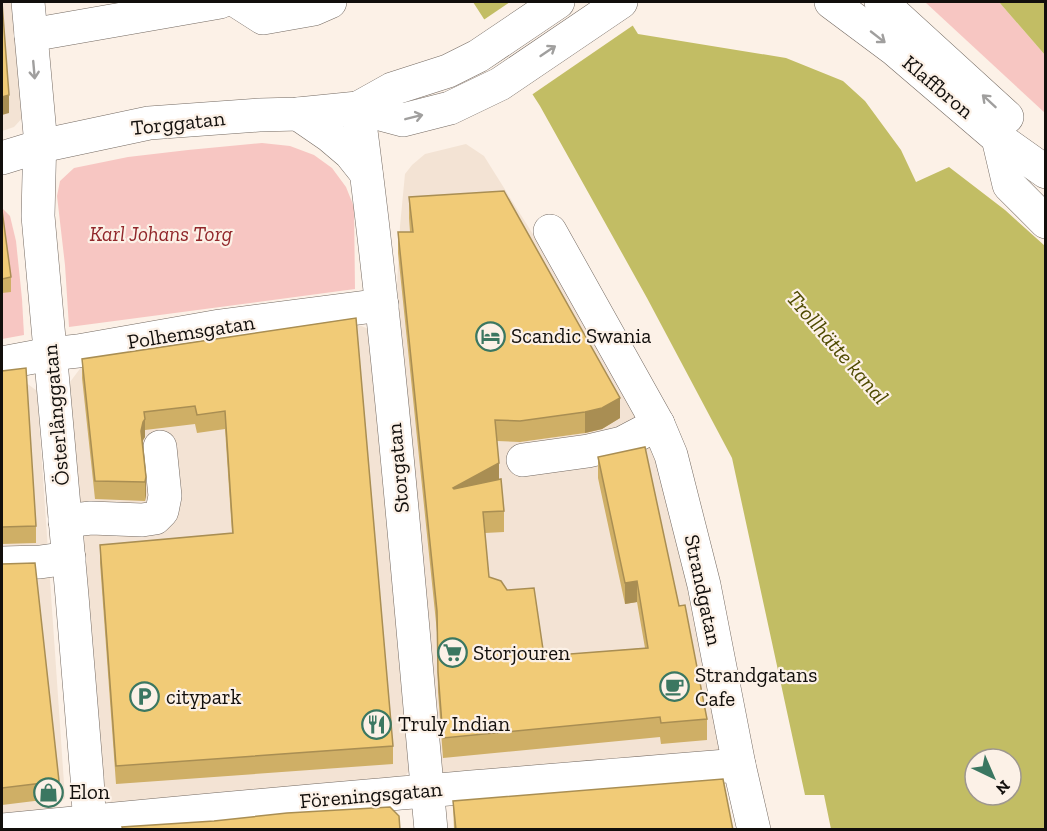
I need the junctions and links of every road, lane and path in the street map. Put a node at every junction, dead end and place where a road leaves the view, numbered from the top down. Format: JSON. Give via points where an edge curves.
{"nodes":[{"id":1,"x":28,"y":2,"type":"edge"},
{"id":2,"x":220,"y":2,"type":"edge"},
{"id":3,"x":238,"y":2,"type":"edge"},
{"id":4,"x":330,"y":2,"type":"edge"},
{"id":5,"x":558,"y":2,"type":"edge"},
{"id":6,"x":621,"y":2,"type":"edge"},
{"id":7,"x":831,"y":2,"type":"edge"},
{"id":8,"x":881,"y":2,"type":"edge"},
{"id":9,"x":31,"y":35,"type":"junction"},
{"id":10,"x":358,"y":108,"type":"junction"},
{"id":11,"x":298,"y":114,"type":"junction"},
{"id":12,"x":998,"y":138,"type":"junction"},
{"id":13,"x":41,"y":146,"type":"junction"},
{"id":14,"x":1046,"y":157,"type":"edge"},
{"id":15,"x":2,"y":158,"type":"edge"},
{"id":16,"x":1046,"y":172,"type":"edge"},
{"id":17,"x":368,"y":181,"type":"junction"},
{"id":18,"x":1046,"y":222,"type":"edge"},
{"id":19,"x":550,"y":231,"type":"dead end"},
{"id":20,"x":382,"y":305,"type":"junction"},
{"id":21,"x":50,"y":354,"type":"junction"},
{"id":22,"x":2,"y":363,"type":"edge"},
{"id":23,"x":658,"y":424,"type":"junction"},
{"id":24,"x":160,"y":447,"type":"dead end"},
{"id":25,"x":523,"y":460,"type":"dead end"},
{"id":26,"x":65,"y":521,"type":"junction"},
{"id":27,"x":69,"y":558,"type":"junction"},
{"id":28,"x":2,"y":563,"type":"edge"},
{"id":29,"x":739,"y":765,"type":"junction"},
{"id":30,"x":428,"y":790,"type":"junction"},
{"id":31,"x":90,"y":825,"type":"edge"},
{"id":32,"x":3,"y":830,"type":"edge"},
{"id":33,"x":431,"y":830,"type":"edge"},
{"id":34,"x":754,"y":830,"type":"edge"}],
"edges":[{"from":1,"to":9,"type":"street","name":"Österlånggatan"},
{"from":2,"to":9,"type":"street"},
{"from":3,"to":4,"type":"street","via":[[263,18],[314,9]]},
{"from":5,"to":10,"type":"street","name":"Torggatan","via":[[478,56],[448,71],[393,89]]},
{"from":10,"to":6,"type":"street","name":"Torggatan","one_way":true,"via":[[403,120],[450,108],[500,84]]},
{"from":7,"to":12,"type":"street","name":"Klaffbron","one_way":true,"via":[[894,49]]},
{"from":14,"to":8,"type":"street","name":"Klaffbron","one_way":true},
{"from":9,"to":13,"type":"street","name":"Österlånggatan","one_way":true},
{"from":10,"to":11,"type":"street","name":"Torggatan"},
{"from":10,"to":17,"type":"street","name":"Storgatan"},
{"from":11,"to":13,"type":"street","name":"Torggatan","via":[[149,123]]},
{"from":11,"to":17,"type":"street","via":[[350,153]]},
{"from":12,"to":16,"type":"street","name":"Klaffbron"},
{"from":12,"to":18,"type":"street","via":[[1009,185]]},
{"from":13,"to":15,"type":"street","name":"Torggatan"},
{"from":13,"to":21,"type":"street","name":"Österlånggatan","via":[[38,216]]},
{"from":17,"to":20,"type":"street","name":"Storgatan"},
{"from":19,"to":23,"type":"street","name":"Strandgatan"},
{"from":20,"to":21,"type":"street","name":"Polhemsgatan"},
{"from":20,"to":30,"type":"street","name":"Storgatan"},
{"from":21,"to":22,"type":"street","name":"Polhemsgatan"},
{"from":21,"to":26,"type":"street","name":"Österlånggatan"},
{"from":23,"to":25,"type":"street","via":[[622,443]]},
{"from":23,"to":29,"type":"street","name":"Strandgatan","via":[[671,455],[704,585]]},
{"from":24,"to":26,"type":"street","via":[[165,496],[162,511],[155,518]]},
{"from":26,"to":27,"type":"street","name":"Österlånggatan"},
{"from":27,"to":28,"type":"street"},
{"from":27,"to":31,"type":"street","name":"Österlånggatan"},
{"from":29,"to":30,"type":"street","name":"Föreningsgatan"},
{"from":29,"to":34,"type":"street","name":"Strandgatan"},
{"from":30,"to":31,"type":"street","name":"Föreningsgatan"},
{"from":30,"to":33,"type":"street","name":"Storgatan"},
{"from":31,"to":32,"type":"street","name":"Föreningsgatan"}]}
